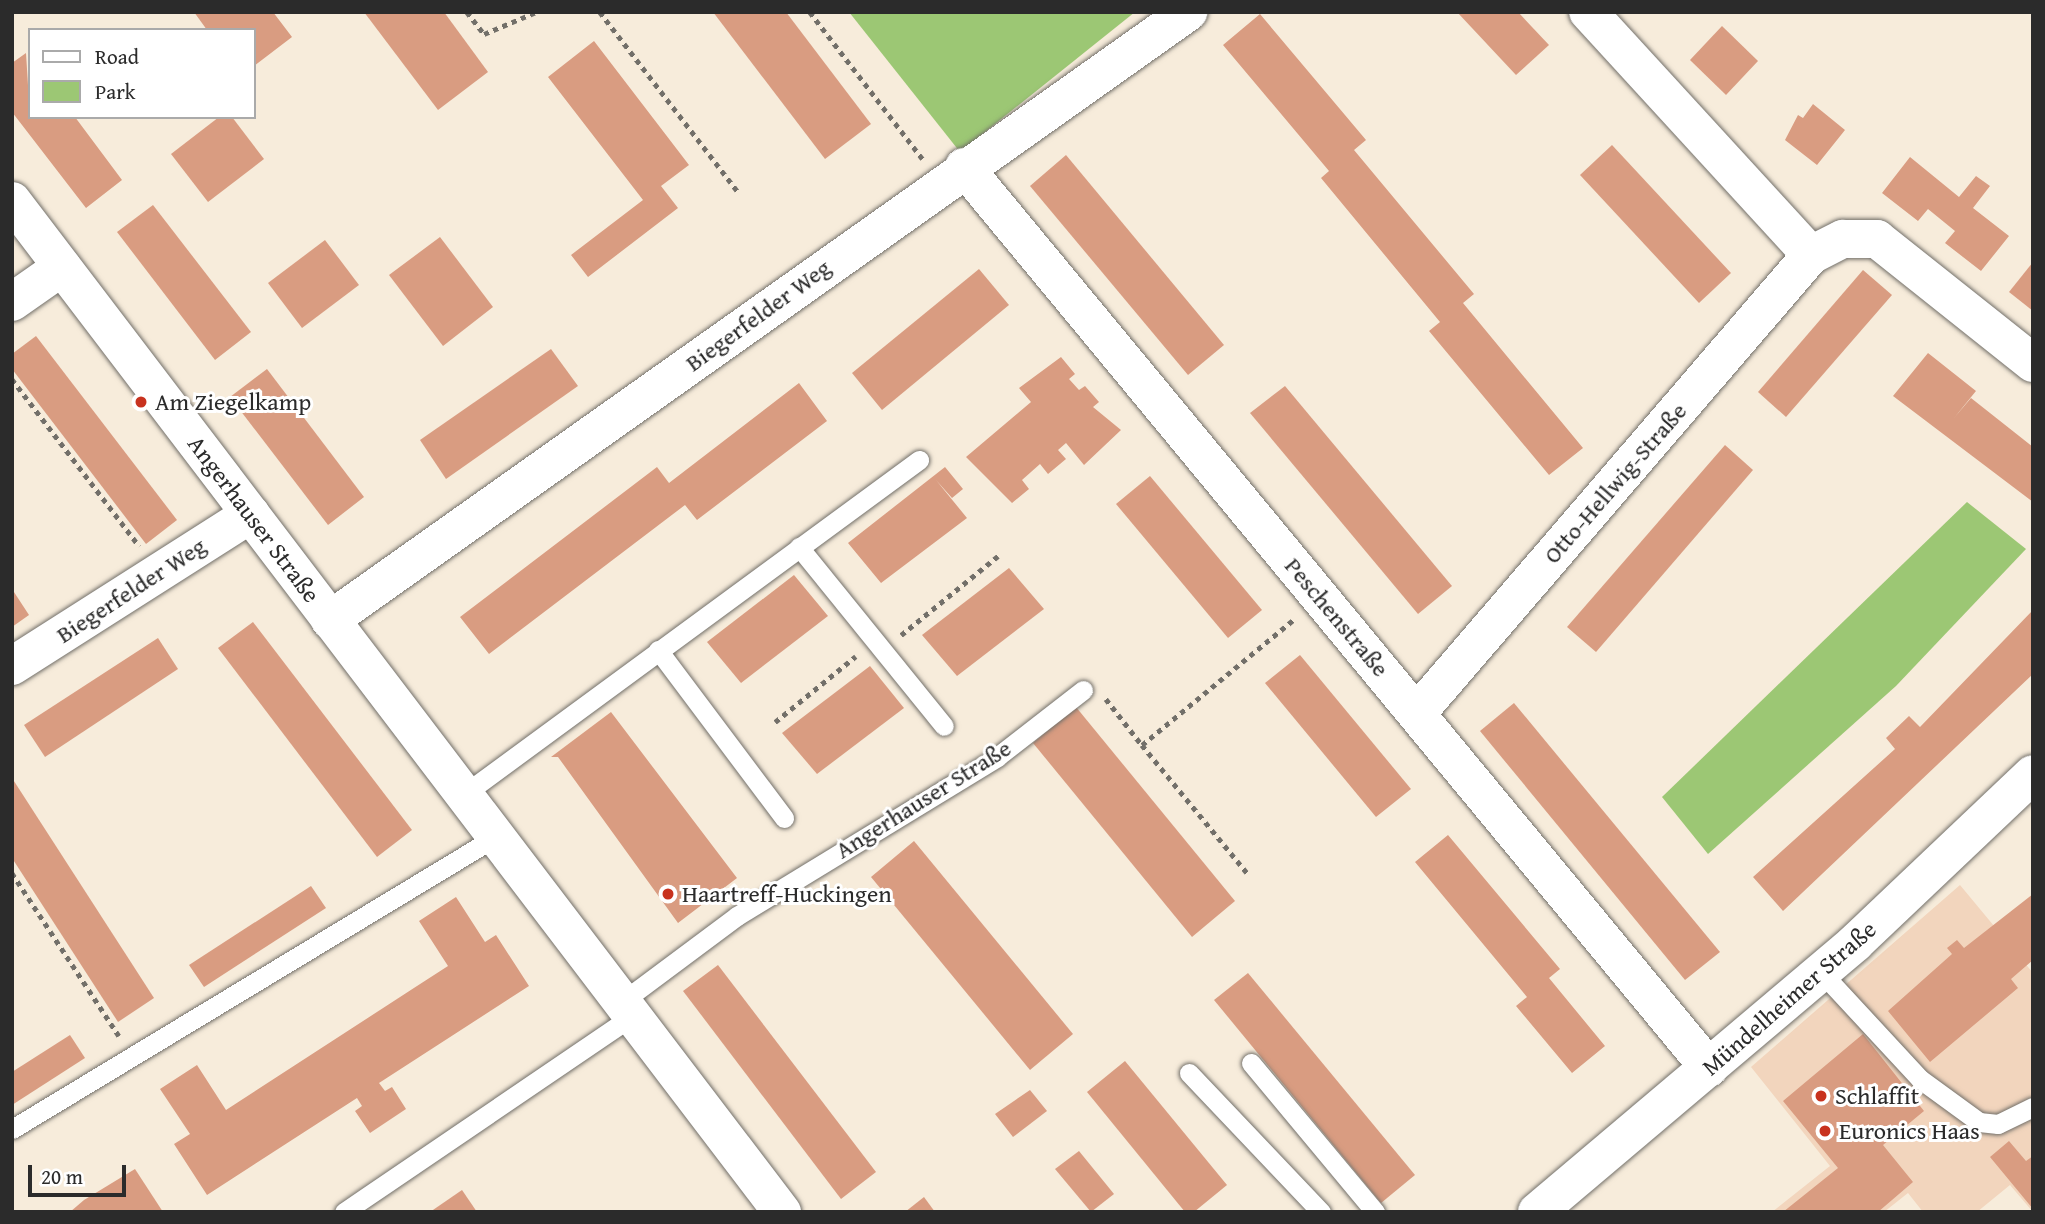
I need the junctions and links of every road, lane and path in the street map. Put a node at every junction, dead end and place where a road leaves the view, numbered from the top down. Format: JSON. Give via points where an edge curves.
{"nodes":[{"id":1,"x":467,"y":12,"type":"edge"},
{"id":2,"x":536,"y":12,"type":"edge"},
{"id":3,"x":600,"y":12,"type":"edge"},
{"id":4,"x":810,"y":12,"type":"edge"},
{"id":5,"x":1188,"y":12,"type":"edge"},
{"id":6,"x":1588,"y":12,"type":"edge"},
{"id":7,"x":953,"y":175,"type":"junction"},
{"id":8,"x":739,"y":193,"type":"dead end"},
{"id":9,"x":12,"y":201,"type":"edge"},
{"id":10,"x":1811,"y":254,"type":"junction"},
{"id":11,"x":62,"y":267,"type":"junction"},
{"id":12,"x":12,"y":302,"type":"edge"},
{"id":13,"x":2033,"y":363,"type":"edge"},
{"id":14,"x":12,"y":379,"type":"edge"},
{"id":15,"x":919,"y":460,"type":"dead end"},
{"id":16,"x":251,"y":514,"type":"junction"},
{"id":17,"x":799,"y":547,"type":"junction"},
{"id":18,"x":998,"y":556,"type":"dead end"},
{"id":19,"x":158,"y":571,"type":"junction"},
{"id":20,"x":1321,"y":597,"type":"junction"},
{"id":21,"x":330,"y":621,"type":"junction"},
{"id":22,"x":878,"y":645,"type":"junction"},
{"id":23,"x":658,"y":650,"type":"junction"},
{"id":24,"x":12,"y":666,"type":"edge"},
{"id":25,"x":1083,"y":690,"type":"joint"},
{"id":26,"x":1419,"y":712,"type":"junction"},
{"id":27,"x":775,"y":722,"type":"dead end"},
{"id":28,"x":944,"y":726,"type":"dead end"},
{"id":29,"x":1142,"y":745,"type":"junction"},
{"id":30,"x":2030,"y":781,"type":"edge"},
{"id":31,"x":463,"y":794,"type":"junction"},
{"id":32,"x":784,"y":818,"type":"dead end"},
{"id":33,"x":497,"y":836,"type":"junction"},
{"id":34,"x":12,"y":873,"type":"edge"},
{"id":35,"x":1248,"y":874,"type":"dead end"},
{"id":36,"x":1821,"y":972,"type":"junction"},
{"id":37,"x":629,"y":1008,"type":"junction"},
{"id":38,"x":132,"y":1056,"type":"junction"},
{"id":39,"x":1251,"y":1063,"type":"dead end"},
{"id":40,"x":1709,"y":1068,"type":"junction"},
{"id":41,"x":1189,"y":1073,"type":"dead end"},
{"id":42,"x":2033,"y":1107,"type":"edge"},
{"id":43,"x":12,"y":1129,"type":"edge"},
{"id":44,"x":1548,"y":1208,"type":"edge"},
{"id":45,"x":344,"y":1212,"type":"edge"},
{"id":46,"x":782,"y":1212,"type":"edge"},
{"id":47,"x":1321,"y":1212,"type":"edge"},
{"id":48,"x":1375,"y":1212,"type":"edge"}],
"edges":[{"from":1,"to":2,"type":"path","via":[[484,34]]},
{"from":3,"to":8,"type":"path"},
{"from":4,"to":7,"type":"path"},
{"from":5,"to":7,"type":"street","name":"Biegerfelder Weg"},
{"from":6,"to":10,"type":"street"},
{"from":7,"to":20,"type":"street","name":"Peschenstraße"},
{"from":7,"to":21,"type":"street","name":"Biegerfelder Weg"},
{"from":9,"to":11,"type":"street","name":"Angerhauser Straße"},
{"from":10,"to":13,"type":"street","name":"Otto-Hellwig-Straße","via":[[1843,239],[1877,239]]},
{"from":10,"to":26,"type":"street","name":"Otto-Hellwig-Straße"},
{"from":11,"to":12,"type":"street"},
{"from":11,"to":16,"type":"street","name":"Angerhauser Straße"},
{"from":14,"to":19,"type":"path"},
{"from":15,"to":17,"type":"lane"},
{"from":16,"to":19,"type":"street","name":"Biegerfelder Weg"},
{"from":16,"to":21,"type":"street","name":"Angerhauser Straße"},
{"from":17,"to":22,"type":"lane"},
{"from":17,"to":23,"type":"lane"},
{"from":18,"to":22,"type":"path"},
{"from":19,"to":24,"type":"street","name":"Biegerfelder Weg"},
{"from":20,"to":26,"type":"street","name":"Peschenstraße"},
{"from":20,"to":29,"type":"path"},
{"from":21,"to":31,"type":"street","name":"Angerhauser Straße"},
{"from":22,"to":27,"type":"path"},
{"from":22,"to":28,"type":"lane"},
{"from":23,"to":31,"type":"lane"},
{"from":23,"to":32,"type":"lane"},
{"from":25,"to":29,"type":"path","via":[[1093,682]]},
{"from":25,"to":37,"type":"lane","name":"Angerhauser Straße","via":[[997,757],[768,896]]},
{"from":26,"to":40,"type":"street","name":"Peschenstraße"},
{"from":29,"to":35,"type":"path"},
{"from":30,"to":36,"type":"street","name":"Mündelheimer Straße"},
{"from":31,"to":33,"type":"street","name":"Angerhauser Straße"},
{"from":33,"to":37,"type":"street","name":"Angerhauser Straße"},
{"from":33,"to":38,"type":"lane"},
{"from":34,"to":38,"type":"path"},
{"from":36,"to":40,"type":"street","name":"Mündelheimer Straße"},
{"from":36,"to":42,"type":"lane","via":[[1920,1079],[1979,1122],[1998,1124]]},
{"from":37,"to":45,"type":"lane","name":"Angerhauser Straße"},
{"from":37,"to":46,"type":"street","name":"Angerhauser Straße"},
{"from":38,"to":43,"type":"lane"},
{"from":39,"to":48,"type":"lane"},
{"from":40,"to":44,"type":"street","name":"Mündelheimer Straße"},
{"from":41,"to":47,"type":"lane"}]}
